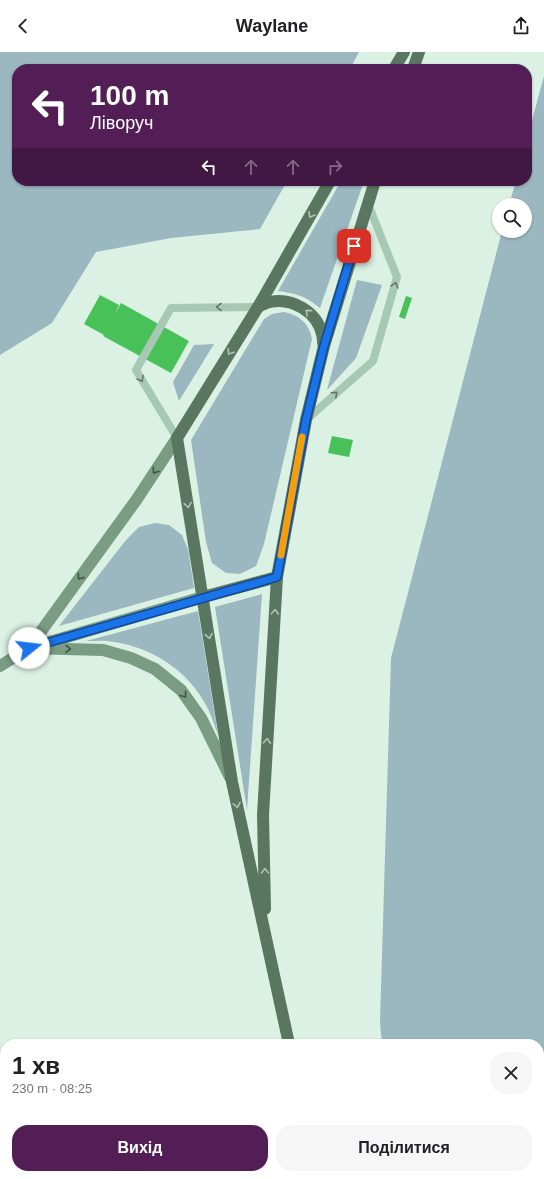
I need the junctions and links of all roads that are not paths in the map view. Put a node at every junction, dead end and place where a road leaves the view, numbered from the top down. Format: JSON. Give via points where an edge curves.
{"nodes":[{"id":1,"x":404,"y":52,"type":"edge"},
{"id":2,"x":419,"y":52,"type":"edge"},
{"id":3,"x":397,"y":64,"type":"edge"},
{"id":4,"x":415,"y":64,"type":"edge"},
{"id":5,"x":327,"y":186,"type":"edge"},
{"id":6,"x":373,"y":186,"type":"edge"},
{"id":7,"x":367,"y":203,"type":"junction"},
{"id":8,"x":258,"y":307,"type":"junction"},
{"id":9,"x":324,"y":346,"type":"junction"},
{"id":10,"x":306,"y":420,"type":"junction"},
{"id":11,"x":177,"y":438,"type":"junction"},
{"id":12,"x":277,"y":577,"type":"junction"},
{"id":13,"x":203,"y":597,"type":"junction"},
{"id":14,"x":29,"y":648,"type":"junction"},
{"id":15,"x":0,"y":666,"type":"edge"},
{"id":16,"x":232,"y":782,"type":"junction"},
{"id":17,"x":266,"y":938,"type":"junction"},
{"id":18,"x":288,"y":1039,"type":"edge"}],
"edges":[{"from":1,"to":3,"type":"main road"},
{"from":2,"to":4,"type":"main road"},
{"from":5,"to":8,"type":"main road","one_way":true},
{"from":6,"to":7,"type":"main road"},
{"from":7,"to":9,"type":"main road"},
{"from":10,"to":7,"type":"lane","one_way":true,"via":[[373,361],[397,277]]},
{"from":9,"to":8,"type":"main road","one_way":true,"via":[[317,321],[297,304],[284,301]]},
{"from":8,"to":11,"type":"main road","one_way":true},
{"from":8,"to":11,"type":"lane","one_way":true,"via":[[171,308],[136,370]]},
{"from":9,"to":10,"type":"main road"},
{"from":10,"to":12,"type":"main road"},
{"from":11,"to":13,"type":"main road","one_way":true},
{"from":11,"to":14,"type":"street","one_way":true,"via":[[137,499]]},
{"from":12,"to":13,"type":"main road"},
{"from":17,"to":12,"type":"main road","one_way":true,"via":[[263,815]]},
{"from":13,"to":14,"type":"street"},
{"from":13,"to":16,"type":"main road","one_way":true},
{"from":14,"to":15,"type":"street"},
{"from":14,"to":16,"type":"street","one_way":true,"via":[[103,650],[131,658],[155,669],[181,690],[201,718]]},
{"from":16,"to":17,"type":"main road","one_way":true},
{"from":17,"to":18,"type":"main road"}]}
